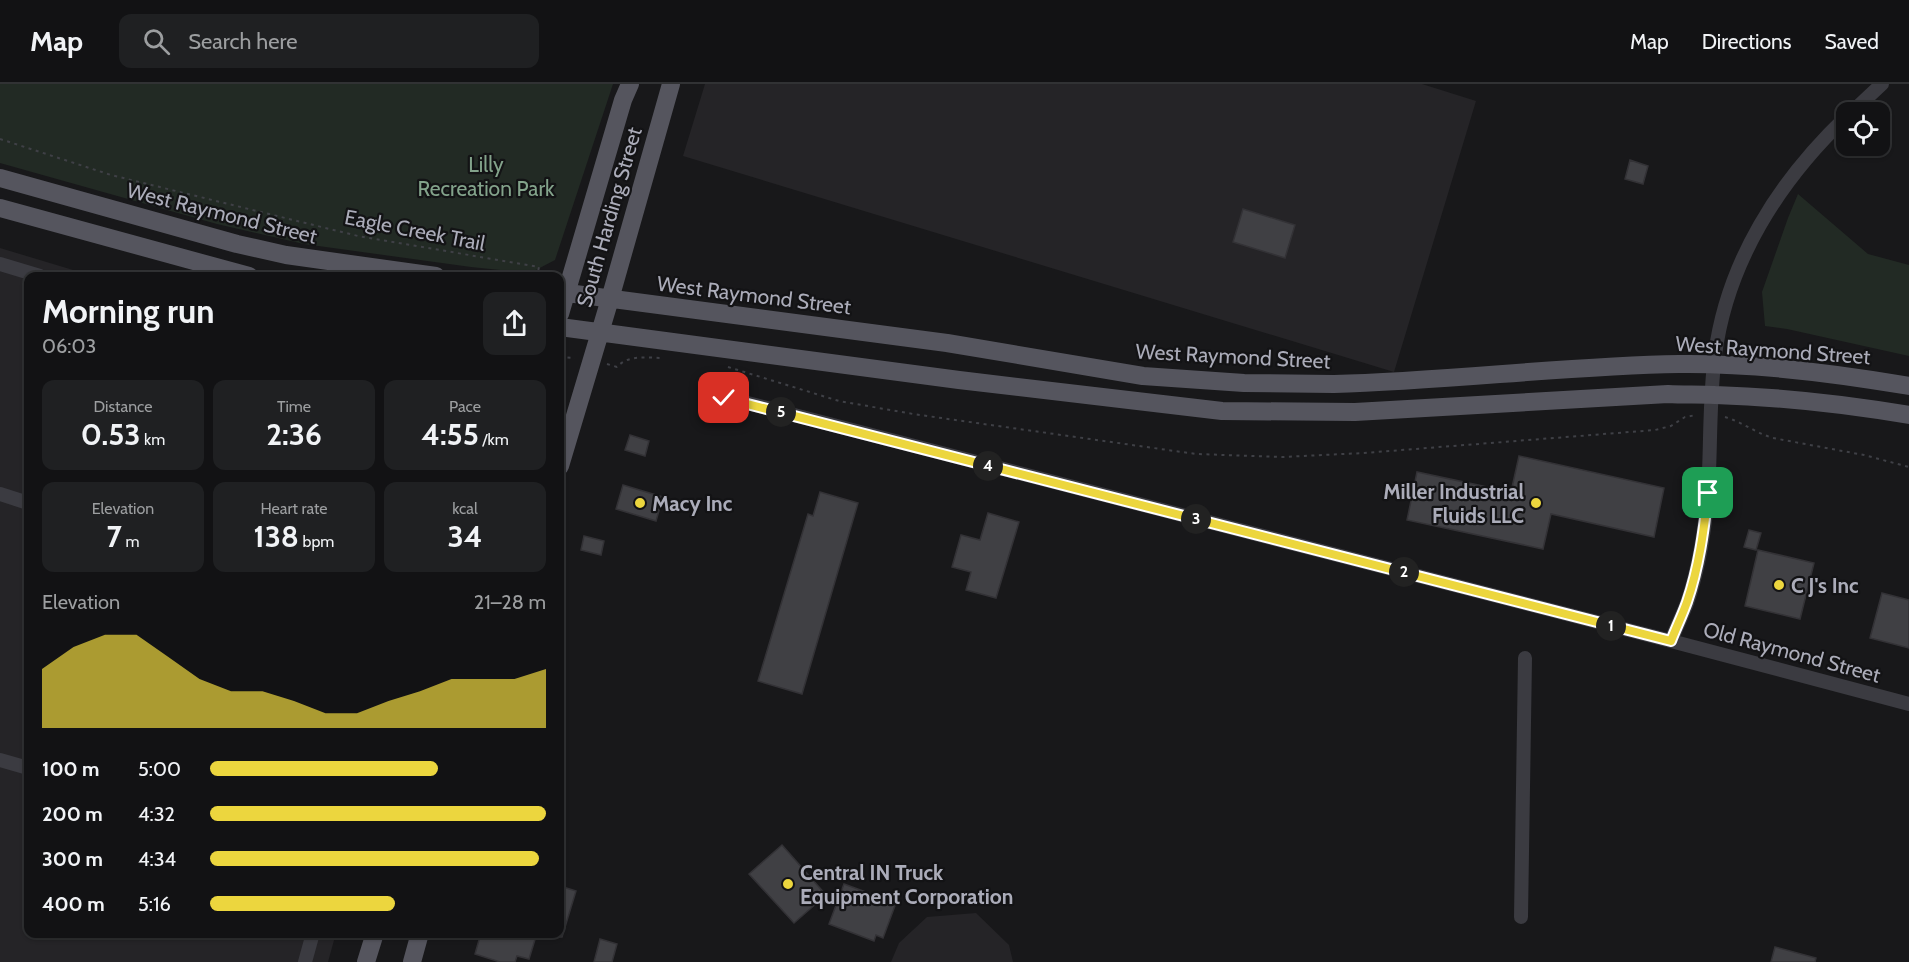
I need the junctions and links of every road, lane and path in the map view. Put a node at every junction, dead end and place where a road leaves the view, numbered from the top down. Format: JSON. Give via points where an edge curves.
{"nodes":[{"id":1,"x":630,"y":84,"type":"edge"},
{"id":2,"x":670,"y":84,"type":"edge"},
{"id":3,"x":1882,"y":84,"type":"edge"},
{"id":4,"x":1863,"y":102,"type":"edge"},
{"id":5,"x":1836,"y":127,"type":"edge"},
{"id":6,"x":0,"y":139,"type":"edge"},
{"id":7,"x":0,"y":178,"type":"edge"},
{"id":8,"x":0,"y":208,"type":"edge"},
{"id":9,"x":0,"y":264,"type":"edge"},
{"id":10,"x":27,"y":272,"type":"edge"},
{"id":11,"x":234,"y":272,"type":"edge"},
{"id":12,"x":408,"y":272,"type":"edge"},
{"id":13,"x":538,"y":272,"type":"edge"},
{"id":14,"x":564,"y":287,"type":"edge"},
{"id":15,"x":564,"y":293,"type":"edge"},
{"id":16,"x":610,"y":299,"type":"junction"},
{"id":17,"x":564,"y":328,"type":"edge"},
{"id":18,"x":600,"y":333,"type":"junction"},
{"id":19,"x":1713,"y":379,"type":"junction"},
{"id":20,"x":1909,"y":386,"type":"edge"},
{"id":21,"x":724,"y":398,"type":"dead end"},
{"id":22,"x":1909,"y":415,"type":"edge"},
{"id":23,"x":564,"y":453,"type":"edge"},
{"id":24,"x":0,"y":494,"type":"edge"},
{"id":25,"x":24,"y":502,"type":"edge"},
{"id":26,"x":1671,"y":641,"type":"junction"},
{"id":27,"x":1525,"y":658,"type":"dead end"},
{"id":28,"x":1909,"y":704,"type":"edge"},
{"id":29,"x":0,"y":760,"type":"edge"},
{"id":30,"x":24,"y":767,"type":"edge"},
{"id":31,"x":1521,"y":917,"type":"dead end"},
{"id":32,"x":312,"y":938,"type":"edge"},
{"id":33,"x":373,"y":938,"type":"edge"},
{"id":34,"x":419,"y":938,"type":"edge"},
{"id":35,"x":305,"y":962,"type":"edge"},
{"id":36,"x":366,"y":962,"type":"edge"},
{"id":37,"x":412,"y":962,"type":"edge"}],
"edges":[{"from":1,"to":14,"type":"main road","name":"South Harding Street"},
{"from":2,"to":16,"type":"main road","name":"South Harding Street"},
{"from":3,"to":4,"type":"street"},
{"from":5,"to":19,"type":"street","via":[[1791,177],[1755,234],[1738,270],[1719,329]]},
{"from":6,"to":13,"type":"path","name":"Eagle Creek Trail","via":[[111,175],[358,237],[539,267]]},
{"from":7,"to":12,"type":"main road","name":"West Raymond Street","via":[[237,244]]},
{"from":8,"to":11,"type":"main road"},
{"from":9,"to":10,"type":"street"},
{"from":15,"to":16,"type":"main road","name":"West Raymond Street"},
{"from":16,"to":18,"type":"main road","name":"South Harding Street"},
{"from":16,"to":19,"type":"main road","name":"West Raymond Street","via":[[947,343],[1183,380],[1334,384],[1654,365]]},
{"from":17,"to":18,"type":"main road","name":"West Raymond Street"},
{"from":18,"to":19,"type":"main road","name":"West Raymond Street","via":[[1222,411],[1355,412],[1668,394]]},
{"from":18,"to":23,"type":"main road","name":"South Harding Street"},
{"from":19,"to":20,"type":"main road","name":"West Raymond Street","via":[[1839,375]]},
{"from":19,"to":22,"type":"main road","name":"West Raymond Street"},
{"from":19,"to":26,"type":"street","via":[[1702,539],[1687,603]]},
{"from":21,"to":26,"type":"street","name":"Old Raymond Street"},
{"from":24,"to":25,"type":"street"},
{"from":26,"to":28,"type":"street","name":"Old Raymond Street"},
{"from":27,"to":31,"type":"street"},
{"from":29,"to":30,"type":"street"},
{"from":32,"to":35,"type":"street"},
{"from":33,"to":36,"type":"main road"},
{"from":34,"to":37,"type":"main road"}]}
